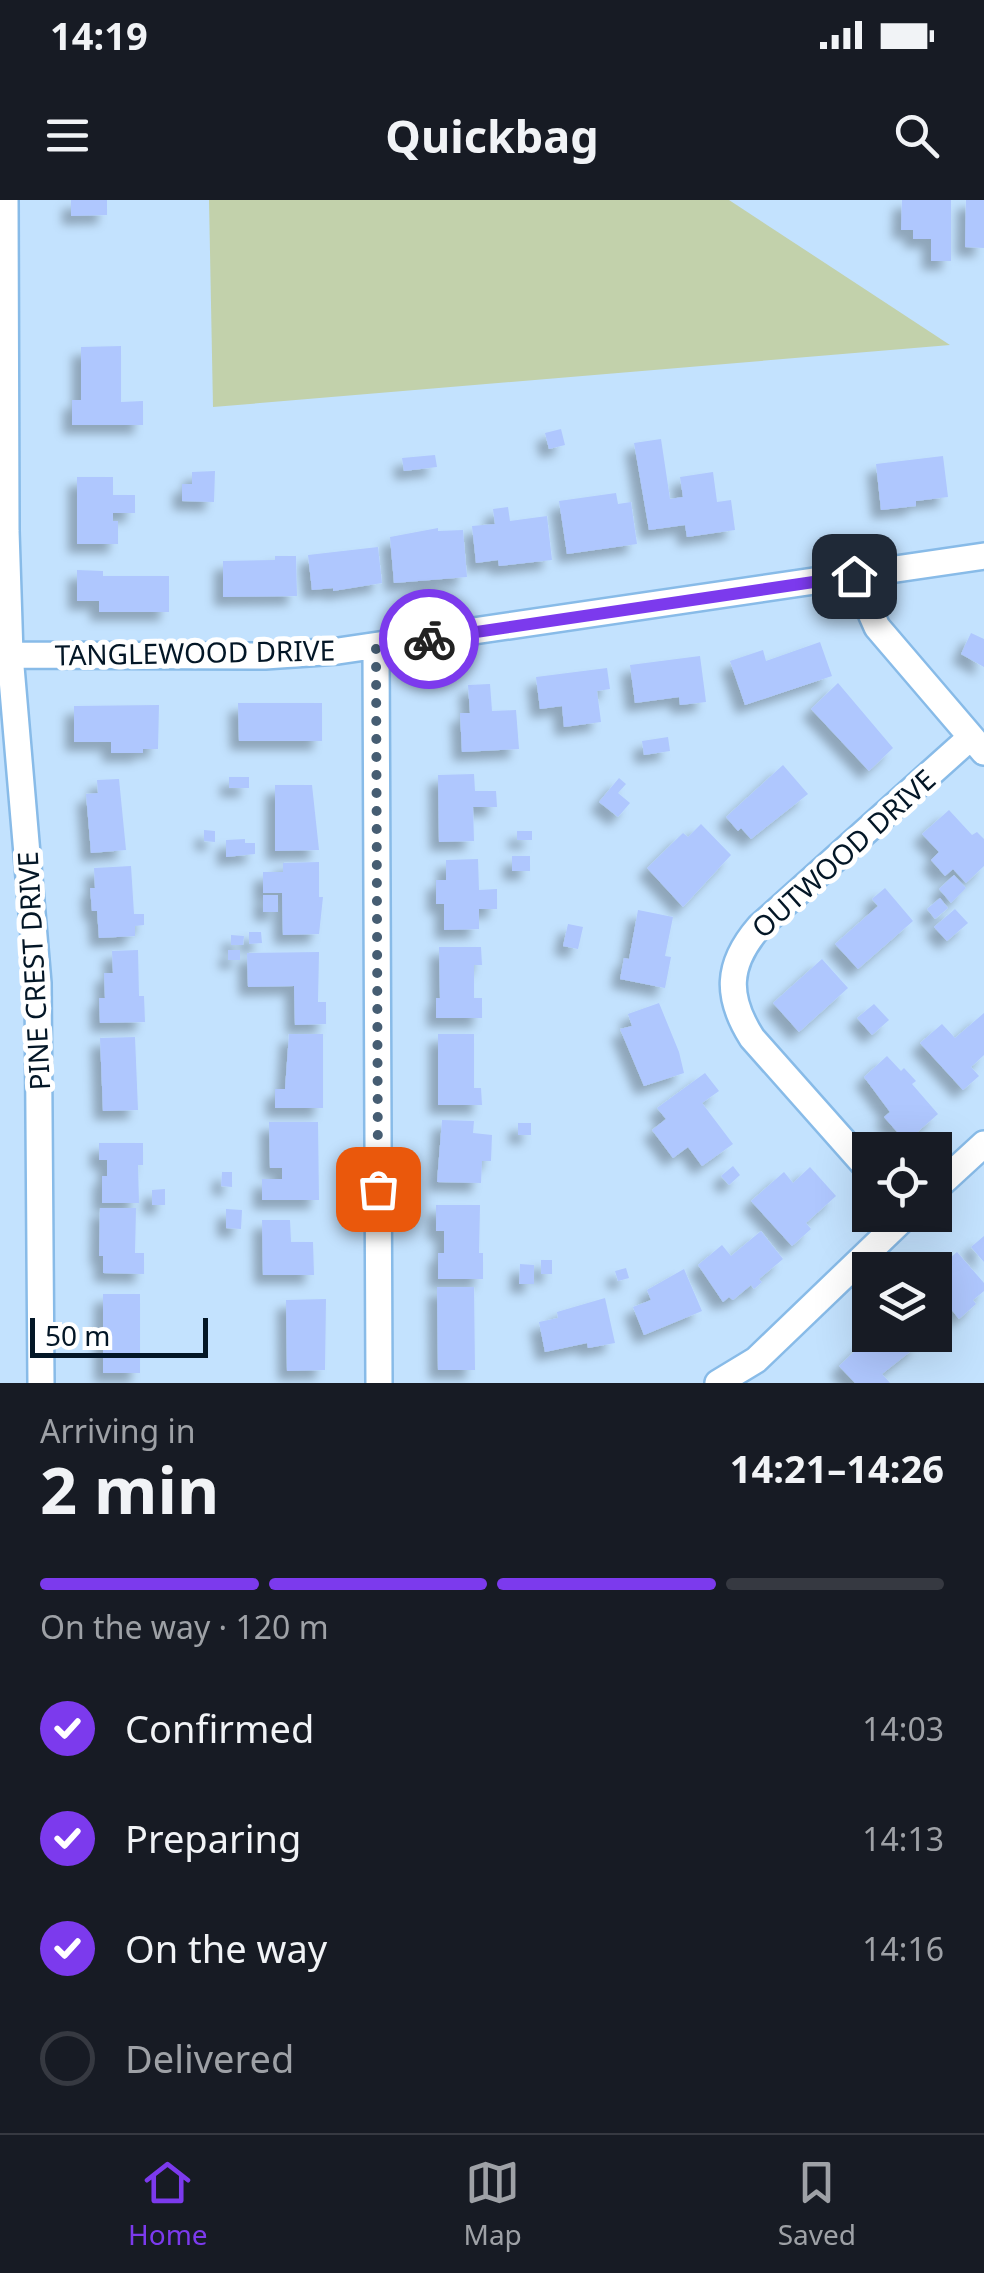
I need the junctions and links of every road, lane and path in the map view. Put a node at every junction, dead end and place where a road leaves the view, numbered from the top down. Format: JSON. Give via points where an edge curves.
{"nodes":[{"id":1,"x":6,"y":200,"type":"edge"},
{"id":2,"x":2,"y":269,"type":"edge"},
{"id":3,"x":984,"y":556,"type":"edge"},
{"id":4,"x":854,"y":576,"type":"junction"},
{"id":5,"x":376,"y":646,"type":"junction"},
{"id":6,"x":5,"y":655,"type":"edge"},
{"id":7,"x":978,"y":745,"type":"edge"},
{"id":8,"x":984,"y":1144,"type":"edge"},
{"id":9,"x":852,"y":1151,"type":"edge"},
{"id":10,"x":952,"y":1174,"type":"edge"},
{"id":11,"x":889,"y":1232,"type":"edge"},
{"id":12,"x":41,"y":1383,"type":"edge"},
{"id":13,"x":379,"y":1383,"type":"edge"},
{"id":14,"x":718,"y":1383,"type":"edge"}],
"edges":[{"from":1,"to":2,"type":"street","name":"PINE CREST DRIVE"},
{"from":2,"to":6,"type":"street","name":"PINE CREST DRIVE"},
{"from":3,"to":4,"type":"street","name":"TANGLEWOOD DRIVE"},
{"from":4,"to":5,"type":"street","name":"TANGLEWOOD DRIVE"},
{"from":4,"to":7,"type":"street","via":[[877,626]]},
{"from":5,"to":6,"type":"street","name":"TANGLEWOOD DRIVE","via":[[265,656]]},
{"from":5,"to":13,"type":"street"},
{"from":6,"to":12,"type":"street","name":"PINE CREST DRIVE","via":[[38,983]]},
{"from":7,"to":9,"type":"street","name":"OUTWOOD DRIVE","via":[[759,927],[735,965],[738,1016]]},
{"from":8,"to":10,"type":"street"},
{"from":11,"to":14,"type":"street","via":[[756,1360]]}]}
